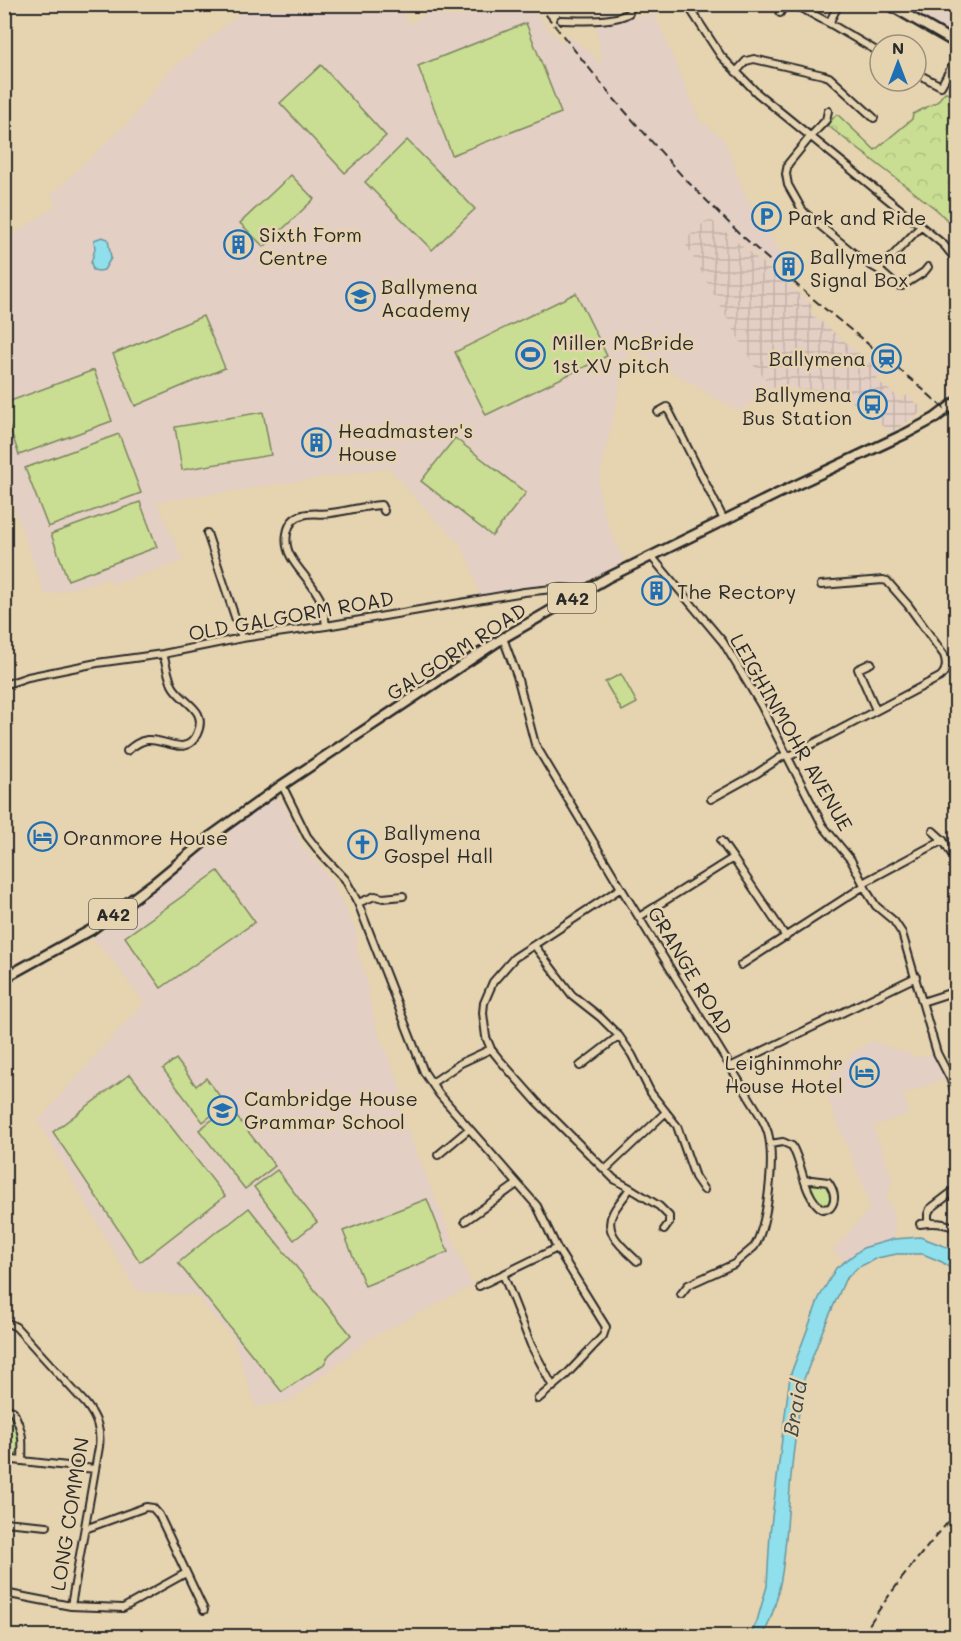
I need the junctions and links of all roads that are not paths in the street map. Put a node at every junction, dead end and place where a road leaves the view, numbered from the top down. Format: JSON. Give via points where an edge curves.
{"nodes":[{"id":1,"x":631,"y":4,"type":"edge"},
{"id":2,"x":687,"y":4,"type":"edge"},
{"id":3,"x":785,"y":4,"type":"edge"},
{"id":4,"x":794,"y":4,"type":"edge"},
{"id":5,"x":839,"y":4,"type":"edge"},
{"id":6,"x":888,"y":4,"type":"edge"},
{"id":7,"x":780,"y":13,"type":"dead end"},
{"id":8,"x":561,"y":20,"type":"dead end"},
{"id":9,"x":829,"y":23,"type":"junction"},
{"id":10,"x":957,"y":44,"type":"edge"},
{"id":11,"x":868,"y":45,"type":"edge"},
{"id":12,"x":957,"y":59,"type":"edge"},
{"id":13,"x":736,"y":72,"type":"junction"},
{"id":14,"x":928,"y":80,"type":"edge"},
{"id":15,"x":828,"y":111,"type":"dead end"},
{"id":16,"x":874,"y":118,"type":"dead end"},
{"id":17,"x":810,"y":137,"type":"junction"},
{"id":18,"x":921,"y":226,"type":"junction"},
{"id":19,"x":957,"y":260,"type":"edge"},
{"id":20,"x":928,"y":267,"type":"dead end"},
{"id":21,"x":879,"y":270,"type":"junction"},
{"id":22,"x":957,"y":402,"type":"edge"},
{"id":23,"x":658,"y":412,"type":"dead end"},
{"id":24,"x":384,"y":511,"type":"dead end"},
{"id":25,"x":724,"y":520,"type":"junction"},
{"id":26,"x":207,"y":533,"type":"dead end"},
{"id":27,"x":651,"y":556,"type":"junction"},
{"id":28,"x":821,"y":585,"type":"dead end"},
{"id":29,"x":584,"y":590,"type":"junction"},
{"id":30,"x":326,"y":626,"type":"junction"},
{"id":31,"x":242,"y":638,"type":"junction"},
{"id":32,"x":503,"y":638,"type":"junction"},
{"id":33,"x":163,"y":654,"type":"junction"},
{"id":34,"x":871,"y":663,"type":"dead end"},
{"id":35,"x":4,"y":685,"type":"edge"},
{"id":36,"x":876,"y":710,"type":"junction"},
{"id":37,"x":127,"y":751,"type":"dead end"},
{"id":38,"x":787,"y":756,"type":"junction"},
{"id":39,"x":282,"y":785,"type":"junction"},
{"id":40,"x":711,"y":799,"type":"dead end"},
{"id":41,"x":933,"y":831,"type":"dead end"},
{"id":42,"x":943,"y":840,"type":"junction"},
{"id":43,"x":721,"y":841,"type":"dead end"},
{"id":44,"x":733,"y":858,"type":"junction"},
{"id":45,"x":957,"y":861,"type":"edge"},
{"id":46,"x":864,"y":885,"type":"junction"},
{"id":47,"x":621,"y":888,"type":"junction"},
{"id":48,"x":403,"y":896,"type":"dead end"},
{"id":49,"x":358,"y":903,"type":"junction"},
{"id":50,"x":639,"y":917,"type":"junction"},
{"id":51,"x":786,"y":937,"type":"junction"},
{"id":52,"x":534,"y":945,"type":"junction"},
{"id":53,"x":741,"y":965,"type":"dead end"},
{"id":54,"x":916,"y":977,"type":"junction"},
{"id":55,"x":4,"y":978,"type":"edge"},
{"id":56,"x":957,"y":991,"type":"edge"},
{"id":57,"x":922,"y":1002,"type":"junction"},
{"id":58,"x":619,"y":1036,"type":"junction"},
{"id":59,"x":491,"y":1049,"type":"junction"},
{"id":60,"x":580,"y":1066,"type":"dead end"},
{"id":61,"x":730,"y":1067,"type":"junction"},
{"id":62,"x":432,"y":1083,"type":"junction"},
{"id":63,"x":957,"y":1096,"type":"edge"},
{"id":64,"x":666,"y":1112,"type":"junction"},
{"id":65,"x":469,"y":1129,"type":"junction"},
{"id":66,"x":770,"y":1144,"type":"junction"},
{"id":67,"x":438,"y":1155,"type":"dead end"},
{"id":68,"x":604,"y":1170,"type":"junction"},
{"id":69,"x":805,"y":1181,"type":"junction"},
{"id":70,"x":517,"y":1184,"type":"junction"},
{"id":71,"x":630,"y":1188,"type":"junction"},
{"id":72,"x":957,"y":1189,"type":"edge"},
{"id":73,"x":704,"y":1190,"type":"dead end"},
{"id":74,"x":465,"y":1221,"type":"dead end"},
{"id":75,"x":928,"y":1223,"type":"junction"},
{"id":76,"x":920,"y":1224,"type":"dead end"},
{"id":77,"x":957,"y":1228,"type":"edge"},
{"id":78,"x":664,"y":1230,"type":"dead end"},
{"id":79,"x":557,"y":1248,"type":"junction"},
{"id":80,"x":637,"y":1262,"type":"dead end"},
{"id":81,"x":503,"y":1274,"type":"junction"},
{"id":82,"x":478,"y":1286,"type":"dead end"},
{"id":83,"x":681,"y":1294,"type":"dead end"},
{"id":84,"x":5,"y":1323,"type":"edge"},
{"id":85,"x":553,"y":1387,"type":"junction"},
{"id":86,"x":538,"y":1399,"type":"dead end"},
{"id":87,"x":4,"y":1407,"type":"edge"},
{"id":88,"x":4,"y":1459,"type":"edge"},
{"id":89,"x":22,"y":1461,"type":"junction"},
{"id":90,"x":95,"y":1469,"type":"junction"},
{"id":91,"x":4,"y":1522,"type":"edge"},
{"id":92,"x":47,"y":1526,"type":"dead end"},
{"id":93,"x":85,"y":1529,"type":"junction"},
{"id":94,"x":186,"y":1573,"type":"junction"},
{"id":95,"x":4,"y":1593,"type":"edge"},
{"id":96,"x":71,"y":1606,"type":"junction"},
{"id":97,"x":204,"y":1610,"type":"dead end"}],
"edges":[{"from":1,"to":8,"type":"street","via":[[629,13],[622,16]]},
{"from":2,"to":13,"type":"street","via":[[712,44]]},
{"from":3,"to":7,"type":"street"},
{"from":4,"to":9,"type":"street"},
{"from":5,"to":9,"type":"street"},
{"from":6,"to":10,"type":"main road"},
{"from":9,"to":11,"type":"street"},
{"from":12,"to":14,"type":"street","via":[[940,86]]},
{"from":13,"to":16,"type":"street","via":[[746,61],[754,59],[823,75]]},
{"from":13,"to":17,"type":"street"},
{"from":15,"to":17,"type":"street","via":[[826,120]]},
{"from":17,"to":18,"type":"street"},
{"from":17,"to":21,"type":"street","via":[[788,164],[786,175],[791,192],[806,213]]},
{"from":18,"to":19,"type":"street"},
{"from":18,"to":21,"type":"street"},
{"from":20,"to":21,"type":"street","via":[[900,286]]},
{"from":22,"to":25,"type":"main road","name":"GALGORM ROAD","number":"A42","via":[[907,433]]},
{"from":23,"to":25,"type":"street","via":[[667,407]]},
{"from":24,"to":30,"type":"street","via":[[381,505],[302,515],[290,525],[286,537],[288,552],[320,599]]},
{"from":25,"to":27,"type":"main road","name":"GALGORM ROAD","number":"A42"},
{"from":26,"to":31,"type":"street"},
{"from":27,"to":29,"type":"main road","name":"GALGORM ROAD","number":"A42"},
{"from":27,"to":38,"type":"street","name":"LEIGHINMOHR AVENUE","via":[[723,642]]},
{"from":28,"to":36,"type":"street","via":[[887,581],[946,659],[940,677]]},
{"from":29,"to":30,"type":"street","name":"OLD GALGORM ROAD","via":[[524,592]]},
{"from":29,"to":32,"type":"main road","name":"GALGORM ROAD","number":"A42"},
{"from":30,"to":31,"type":"street","name":"OLD GALGORM ROAD"},
{"from":31,"to":33,"type":"street","name":"OLD GALGORM ROAD"},
{"from":32,"to":39,"type":"main road","name":"GALGORM ROAD","number":"A42"},
{"from":32,"to":47,"type":"street","name":"GRANGE ROAD","via":[[535,744]]},
{"from":33,"to":35,"type":"street","name":"OLD GALGORM ROAD","via":[[78,667]]},
{"from":33,"to":37,"type":"street","via":[[172,684],[198,712],[199,730],[183,746],[149,740]]},
{"from":34,"to":36,"type":"street","via":[[858,669]]},
{"from":36,"to":38,"type":"street"},
{"from":38,"to":40,"type":"street"},
{"from":38,"to":46,"type":"street","name":"LEIGHINMOHR AVENUE","via":[[824,826]]},
{"from":39,"to":49,"type":"street","via":[[307,836],[345,879]]},
{"from":39,"to":55,"type":"main road","name":"GALGORM ROAD","number":"A42","via":[[91,930]]},
{"from":41,"to":42,"type":"street"},
{"from":42,"to":45,"type":"street"},
{"from":42,"to":46,"type":"street"},
{"from":43,"to":44,"type":"street"},
{"from":44,"to":50,"type":"street"},
{"from":44,"to":51,"type":"street"},
{"from":46,"to":51,"type":"street"},
{"from":46,"to":54,"type":"street","name":"LEIGHINMOHR AVENUE","via":[[876,906],[902,933]]},
{"from":47,"to":50,"type":"street","name":"GRANGE ROAD"},
{"from":47,"to":52,"type":"street"},
{"from":48,"to":49,"type":"street","via":[[375,896]]},
{"from":49,"to":62,"type":"street","via":[[424,1072]]},
{"from":50,"to":61,"type":"street","name":"GRANGE ROAD"},
{"from":51,"to":53,"type":"street"},
{"from":52,"to":58,"type":"street","via":[[572,995]]},
{"from":52,"to":59,"type":"street","via":[[514,958],[488,993],[483,1025]]},
{"from":54,"to":57,"type":"street","name":"LEIGHINMOHR AVENUE"},
{"from":54,"to":61,"type":"street"},
{"from":56,"to":57,"type":"street"},
{"from":57,"to":63,"type":"street","name":"LEIGHINMOHR AVENUE","via":[[937,1053]]},
{"from":58,"to":60,"type":"street"},
{"from":58,"to":64,"type":"street"},
{"from":59,"to":62,"type":"street"},
{"from":59,"to":68,"type":"street"},
{"from":61,"to":66,"type":"street","name":"GRANGE ROAD","via":[[764,1122]]},
{"from":62,"to":65,"type":"street"},
{"from":64,"to":68,"type":"street"},
{"from":64,"to":73,"type":"street","via":[[680,1131],[695,1177]]},
{"from":65,"to":67,"type":"street"},
{"from":65,"to":70,"type":"street"},
{"from":66,"to":69,"type":"street","via":[[783,1142],[792,1146]]},
{"from":66,"to":83,"type":"street","name":"GRANGE ROAD","via":[[767,1202],[754,1247],[734,1264],[688,1285]]},
{"from":68,"to":71,"type":"street"},
{"from":69,"to":69,"type":"street","via":[[818,1206],[826,1209],[832,1205],[834,1193],[828,1182]]},
{"from":70,"to":74,"type":"street"},
{"from":70,"to":79,"type":"street","via":[[537,1206]]},
{"from":71,"to":78,"type":"street","via":[[669,1216]]},
{"from":71,"to":80,"type":"street","via":[[612,1213],[611,1228],[614,1239]]},
{"from":72,"to":75,"type":"street","via":[[930,1209]]},
{"from":75,"to":76,"type":"street"},
{"from":75,"to":77,"type":"street"},
{"from":79,"to":81,"type":"street"},
{"from":79,"to":85,"type":"street","via":[[606,1327],[603,1336]]},
{"from":81,"to":82,"type":"street"},
{"from":81,"to":85,"type":"street","via":[[531,1345]]},
{"from":84,"to":90,"type":"street","name":"LONG COMMON","via":[[16,1327],[86,1404],[98,1423]]},
{"from":85,"to":86,"type":"street"},
{"from":87,"to":89,"type":"street","via":[[13,1411],[23,1436]]},
{"from":88,"to":89,"type":"street"},
{"from":89,"to":90,"type":"street"},
{"from":90,"to":93,"type":"street","name":"LONG COMMON"},
{"from":91,"to":92,"type":"street"},
{"from":93,"to":94,"type":"street","via":[[152,1508]]},
{"from":93,"to":96,"type":"street","name":"LONG COMMON"},
{"from":94,"to":96,"type":"street","via":[[126,1608]]},
{"from":94,"to":97,"type":"street"},
{"from":95,"to":96,"type":"street"}]}
